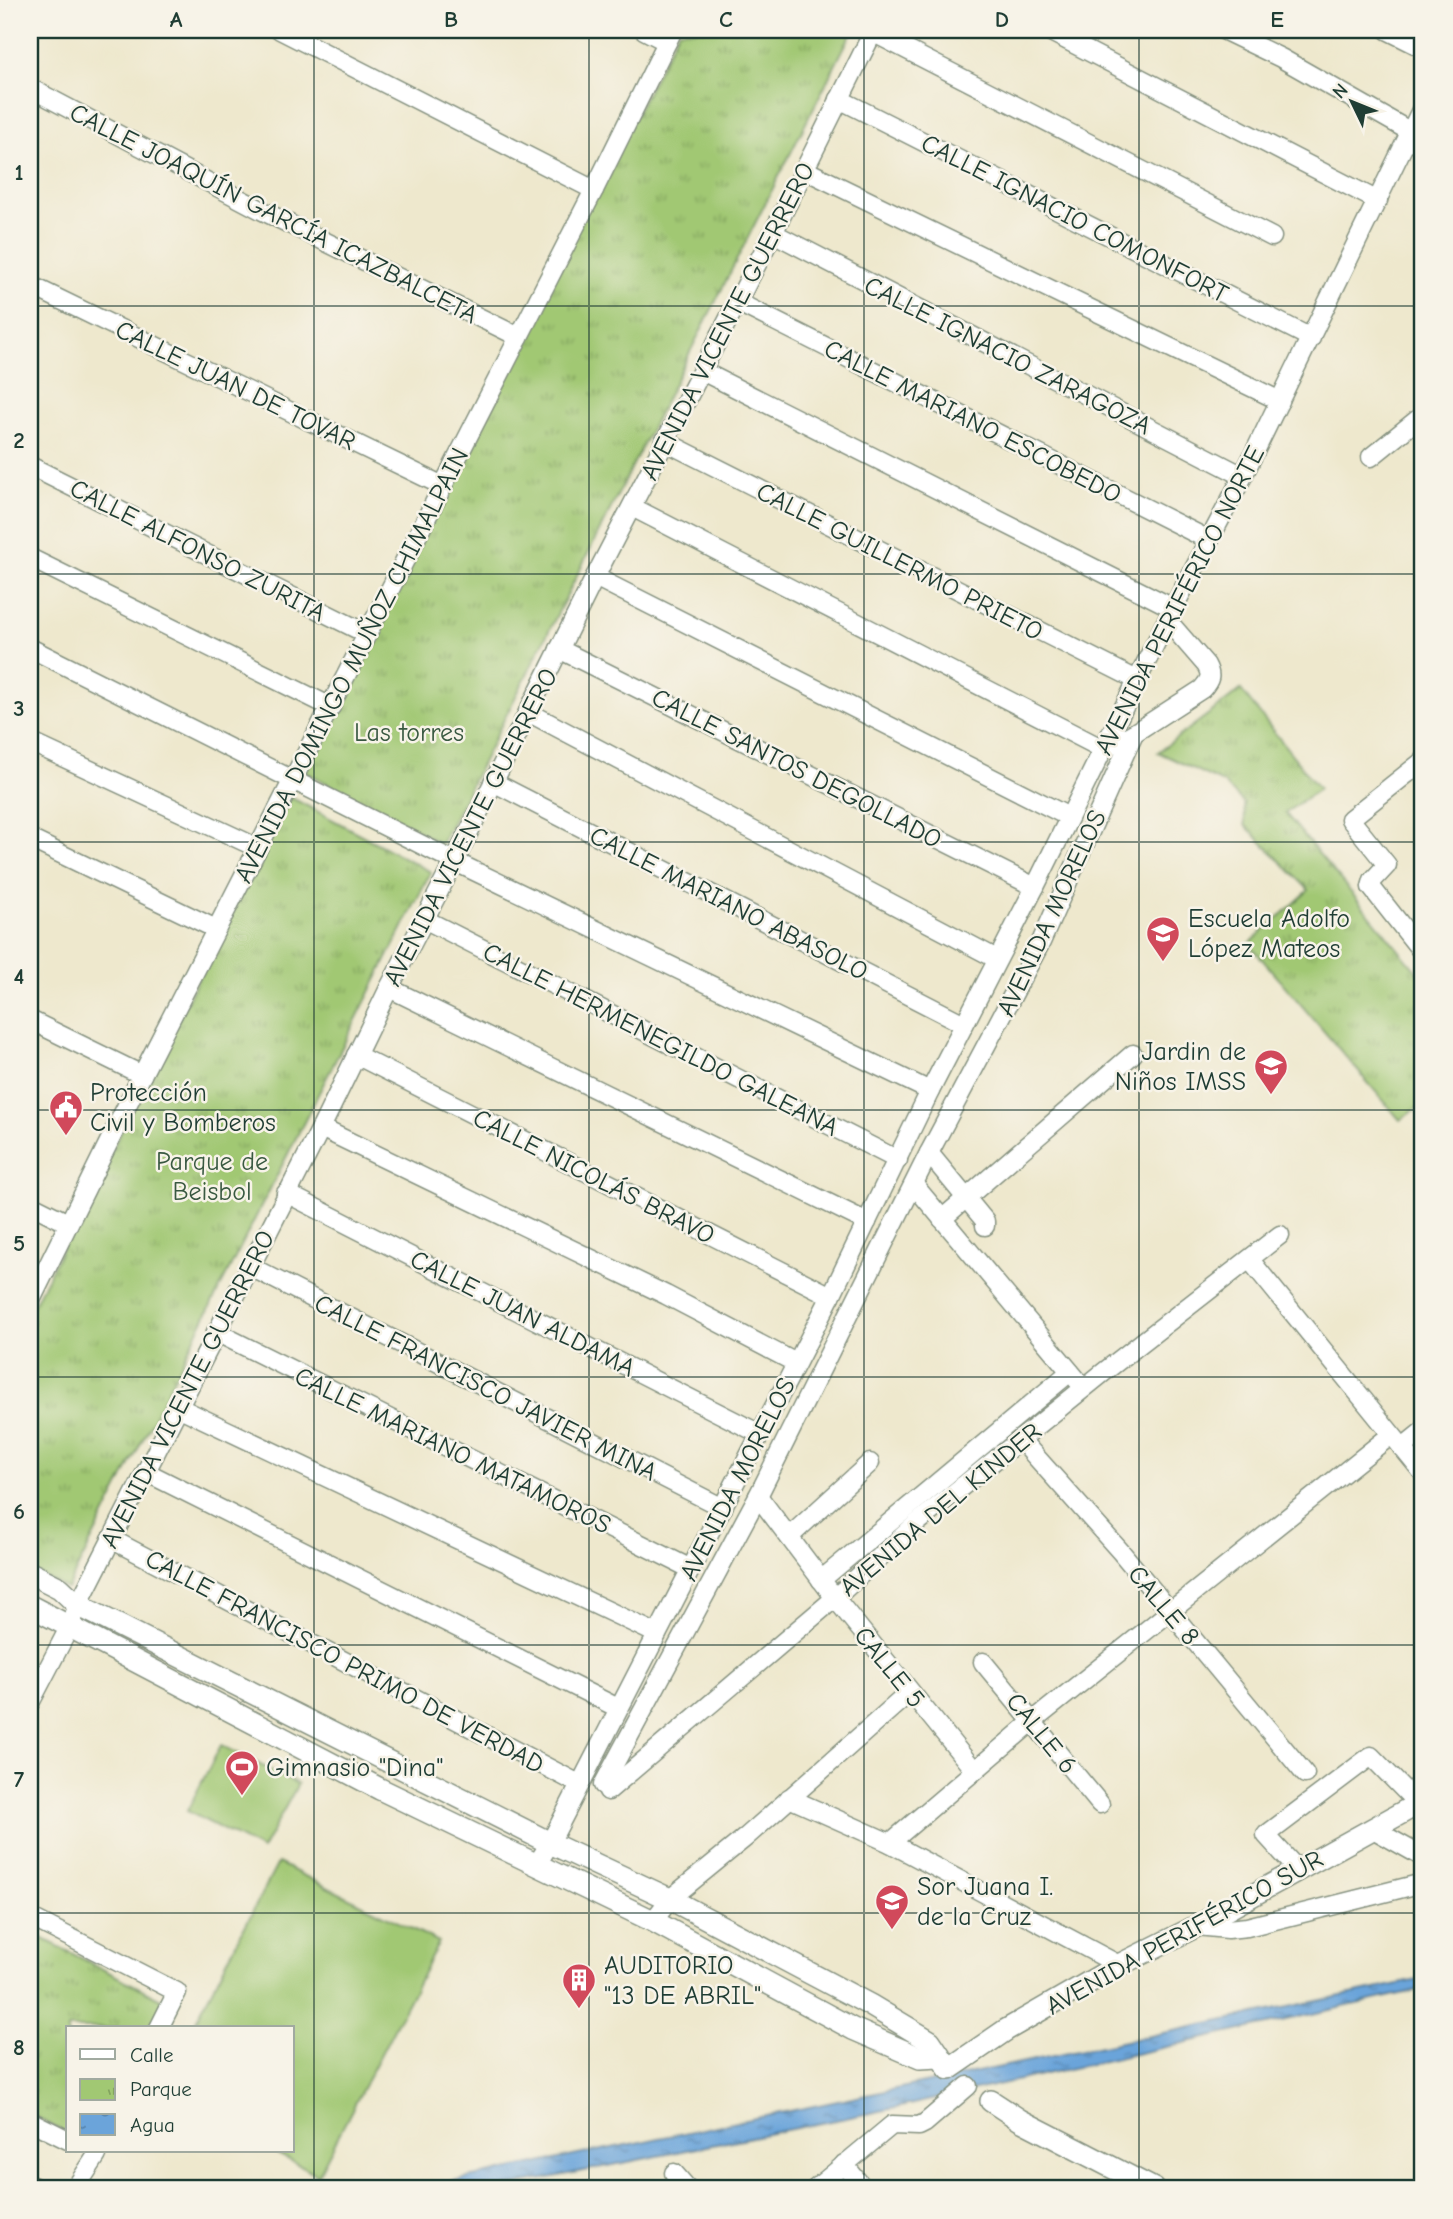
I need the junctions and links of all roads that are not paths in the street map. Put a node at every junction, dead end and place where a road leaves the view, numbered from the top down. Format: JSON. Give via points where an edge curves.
{"nodes":[{"id":1,"x":280,"y":30,"type":"edge"},
{"id":2,"x":644,"y":30,"type":"edge"},
{"id":3,"x":1047,"y":30,"type":"edge"},
{"id":4,"x":1223,"y":30,"type":"edge"},
{"id":5,"x":1387,"y":30,"type":"edge"},
{"id":6,"x":873,"y":31,"type":"edge"},
{"id":7,"x":670,"y":36,"type":"edge"},
{"id":8,"x":1423,"y":48,"type":"edge"},
{"id":9,"x":30,"y":88,"type":"edge"},
{"id":10,"x":839,"y":99,"type":"junction"},
{"id":11,"x":1423,"y":106,"type":"edge"},
{"id":12,"x":1411,"y":132,"type":"junction"},
{"id":13,"x":804,"y":170,"type":"junction"},
{"id":14,"x":594,"y":190,"type":"junction"},
{"id":15,"x":1378,"y":201,"type":"junction"},
{"id":16,"x":773,"y":233,"type":"junction"},
{"id":17,"x":1272,"y":237,"type":"dead end"},
{"id":18,"x":30,"y":285,"type":"edge"},
{"id":19,"x":737,"y":302,"type":"junction"},
{"id":20,"x":519,"y":337,"type":"junction"},
{"id":21,"x":1311,"y":338,"type":"junction"},
{"id":22,"x":702,"y":371,"type":"junction"},
{"id":23,"x":1280,"y":401,"type":"junction"},
{"id":24,"x":1423,"y":415,"type":"edge"},
{"id":25,"x":664,"y":441,"type":"junction"},
{"id":26,"x":1371,"y":457,"type":"dead end"},
{"id":27,"x":30,"y":466,"type":"edge"},
{"id":28,"x":1242,"y":476,"type":"junction"},
{"id":29,"x":443,"y":486,"type":"junction"},
{"id":30,"x":632,"y":507,"type":"junction"},
{"id":31,"x":1209,"y":540,"type":"junction"},
{"id":32,"x":30,"y":558,"type":"edge"},
{"id":33,"x":595,"y":577,"type":"junction"},
{"id":34,"x":1170,"y":614,"type":"junction"},
{"id":35,"x":367,"y":634,"type":"junction"},
{"id":36,"x":30,"y":648,"type":"edge"},
{"id":37,"x":559,"y":649,"type":"junction"},
{"id":38,"x":1137,"y":680,"type":"junction"},
{"id":39,"x":331,"y":707,"type":"junction"},
{"id":40,"x":528,"y":712,"type":"junction"},
{"id":41,"x":1134,"y":733,"type":"junction"},
{"id":42,"x":30,"y":742,"type":"edge"},
{"id":43,"x":1103,"y":749,"type":"junction"},
{"id":44,"x":1423,"y":761,"type":"edge"},
{"id":45,"x":292,"y":781,"type":"junction"},
{"id":46,"x":493,"y":782,"type":"junction"},
{"id":47,"x":1069,"y":817,"type":"junction"},
{"id":48,"x":30,"y":839,"type":"edge"},
{"id":49,"x":258,"y":848,"type":"junction"},
{"id":50,"x":454,"y":862,"type":"junction"},
{"id":51,"x":1035,"y":887,"type":"junction"},
{"id":52,"x":424,"y":919,"type":"junction"},
{"id":53,"x":216,"y":929,"type":"junction"},
{"id":54,"x":1423,"y":953,"type":"edge"},
{"id":55,"x":998,"y":959,"type":"junction"},
{"id":56,"x":388,"y":988,"type":"junction"},
{"id":57,"x":30,"y":1020,"type":"edge"},
{"id":58,"x":964,"y":1024,"type":"junction"},
{"id":59,"x":1133,"y":1054,"type":"dead end"},
{"id":60,"x":356,"y":1055,"type":"junction"},
{"id":61,"x":142,"y":1075,"type":"junction"},
{"id":62,"x":930,"y":1091,"type":"junction"},
{"id":63,"x":321,"y":1128,"type":"junction"},
{"id":64,"x":929,"y":1153,"type":"junction"},
{"id":65,"x":898,"y":1160,"type":"junction"},
{"id":66,"x":914,"y":1185,"type":"junction"},
{"id":67,"x":286,"y":1193,"type":"junction"},
{"id":68,"x":967,"y":1197,"type":"junction"},
{"id":69,"x":30,"y":1204,"type":"edge"},
{"id":70,"x":942,"y":1219,"type":"junction"},
{"id":71,"x":867,"y":1222,"type":"junction"},
{"id":72,"x":68,"y":1223,"type":"junction"},
{"id":73,"x":985,"y":1226,"type":"dead end"},
{"id":74,"x":1280,"y":1235,"type":"dead end"},
{"id":75,"x":1250,"y":1260,"type":"junction"},
{"id":76,"x":249,"y":1266,"type":"junction"},
{"id":77,"x":831,"y":1296,"type":"junction"},
{"id":78,"x":30,"y":1302,"type":"edge"},
{"id":79,"x":216,"y":1332,"type":"junction"},
{"id":80,"x":796,"y":1363,"type":"junction"},
{"id":81,"x":1070,"y":1373,"type":"junction"},
{"id":82,"x":1084,"y":1388,"type":"junction"},
{"id":83,"x":178,"y":1407,"type":"junction"},
{"id":84,"x":1423,"y":1432,"type":"edge"},
{"id":85,"x":760,"y":1434,"type":"junction"},
{"id":86,"x":1020,"y":1439,"type":"junction"},
{"id":87,"x":1397,"y":1442,"type":"junction"},
{"id":88,"x":870,"y":1463,"type":"dead end"},
{"id":89,"x":146,"y":1472,"type":"junction"},
{"id":90,"x":1423,"y":1473,"type":"edge"},
{"id":91,"x":758,"y":1496,"type":"junction"},
{"id":92,"x":723,"y":1508,"type":"junction"},
{"id":93,"x":789,"y":1537,"type":"junction"},
{"id":94,"x":111,"y":1539,"type":"junction"},
{"id":95,"x":691,"y":1569,"type":"junction"},
{"id":96,"x":30,"y":1573,"type":"edge"},
{"id":97,"x":821,"y":1580,"type":"junction"},
{"id":98,"x":30,"y":1590,"type":"edge"},
{"id":99,"x":835,"y":1598,"type":"junction"},
{"id":100,"x":78,"y":1605,"type":"junction"},
{"id":101,"x":30,"y":1606,"type":"edge"},
{"id":102,"x":1170,"y":1613,"type":"junction"},
{"id":103,"x":70,"y":1626,"type":"junction"},
{"id":104,"x":657,"y":1634,"type":"junction"},
{"id":105,"x":984,"y":1662,"type":"dead end"},
{"id":106,"x":910,"y":1692,"type":"junction"},
{"id":107,"x":30,"y":1703,"type":"edge"},
{"id":108,"x":618,"y":1708,"type":"junction"},
{"id":109,"x":1033,"y":1721,"type":"junction"},
{"id":110,"x":974,"y":1770,"type":"junction"},
{"id":111,"x":1305,"y":1774,"type":"dead end"},
{"id":112,"x":579,"y":1784,"type":"junction"},
{"id":113,"x":605,"y":1788,"type":"joint"},
{"id":114,"x":789,"y":1798,"type":"junction"},
{"id":115,"x":1421,"y":1802,"type":"edge"},
{"id":116,"x":1100,"y":1804,"type":"dead end"},
{"id":117,"x":1373,"y":1829,"type":"junction"},
{"id":118,"x":550,"y":1843,"type":"junction"},
{"id":119,"x":890,"y":1843,"type":"junction"},
{"id":120,"x":1423,"y":1857,"type":"edge"},
{"id":121,"x":537,"y":1864,"type":"junction"},
{"id":122,"x":1298,"y":1870,"type":"junction"},
{"id":123,"x":1423,"y":1883,"type":"edge"},
{"id":124,"x":670,"y":1899,"type":"junction"},
{"id":125,"x":30,"y":1917,"type":"edge"},
{"id":126,"x":653,"y":1922,"type":"junction"},
{"id":127,"x":1196,"y":1926,"type":"junction"},
{"id":128,"x":1118,"y":1965,"type":"junction"},
{"id":129,"x":160,"y":2026,"type":"edge"},
{"id":130,"x":944,"y":2063,"type":"junction"},
{"id":131,"x":968,"y":2086,"type":"dead end"},
{"id":132,"x":991,"y":2101,"type":"joint"},
{"id":133,"x":30,"y":2121,"type":"edge"},
{"id":134,"x":66,"y":2139,"type":"edge"},
{"id":135,"x":95,"y":2152,"type":"edge"},
{"id":136,"x":844,"y":2164,"type":"junction"},
{"id":137,"x":674,"y":2173,"type":"dead end"},
{"id":138,"x":1135,"y":2183,"type":"edge"},
{"id":139,"x":30,"y":2185,"type":"edge"},
{"id":140,"x":38,"y":2189,"type":"edge"},
{"id":141,"x":75,"y":2189,"type":"edge"},
{"id":142,"x":688,"y":2189,"type":"edge"},
{"id":143,"x":815,"y":2189,"type":"edge"},
{"id":144,"x":864,"y":2189,"type":"edge"},
{"id":145,"x":1154,"y":2189,"type":"edge"}],
"edges":[{"from":1,"to":14,"type":"street"},
{"from":2,"to":7,"type":"street"},
{"from":3,"to":15,"type":"street"},
{"from":4,"to":12,"type":"street"},
{"from":5,"to":8,"type":"street"},
{"from":6,"to":10,"type":"street","name":"AVENIDA VICENTE GUERRERO"},
{"from":6,"to":17,"type":"street"},
{"from":7,"to":14,"type":"street","name":"AVENIDA DOMINGO MUÑOZ CHIMALPAIN"},
{"from":9,"to":20,"type":"street","name":"CALLE JOAQUÍN GARCÍA ICAZBALCETA","via":[[261,210]]},
{"from":10,"to":13,"type":"street","name":"AVENIDA VICENTE GUERRERO"},
{"from":10,"to":21,"type":"street","name":"CALLE IGNACIO COMONFORT"},
{"from":11,"to":12,"type":"street","name":"AVENIDA PERIFÉRICO NORTE"},
{"from":12,"to":15,"type":"street","name":"AVENIDA PERIFÉRICO NORTE"},
{"from":13,"to":16,"type":"street","name":"AVENIDA VICENTE GUERRERO"},
{"from":13,"to":23,"type":"street"},
{"from":14,"to":20,"type":"street","name":"AVENIDA DOMINGO MUÑOZ CHIMALPAIN"},
{"from":15,"to":21,"type":"street","name":"AVENIDA PERIFÉRICO NORTE"},
{"from":16,"to":19,"type":"street","name":"AVENIDA VICENTE GUERRERO"},
{"from":16,"to":28,"type":"street","name":"CALLE IGNACIO ZARAGOZA"},
{"from":18,"to":29,"type":"street","name":"CALLE JUAN DE TOVAR"},
{"from":19,"to":22,"type":"street","name":"AVENIDA VICENTE GUERRERO"},
{"from":19,"to":31,"type":"street","name":"CALLE MARIANO ESCOBEDO"},
{"from":20,"to":29,"type":"street","name":"AVENIDA DOMINGO MUÑOZ CHIMALPAIN"},
{"from":21,"to":23,"type":"street","name":"AVENIDA PERIFÉRICO NORTE"},
{"from":22,"to":25,"type":"street","name":"AVENIDA VICENTE GUERRERO"},
{"from":22,"to":34,"type":"street"},
{"from":23,"to":28,"type":"street","name":"AVENIDA PERIFÉRICO NORTE"},
{"from":24,"to":26,"type":"street"},
{"from":25,"to":30,"type":"street","name":"AVENIDA VICENTE GUERRERO"},
{"from":25,"to":38,"type":"street","name":"CALLE GUILLERMO PRIETO"},
{"from":27,"to":35,"type":"street","name":"CALLE ALFONSO ZURITA"},
{"from":28,"to":31,"type":"street","name":"AVENIDA PERIFÉRICO NORTE"},
{"from":29,"to":35,"type":"street","name":"AVENIDA DOMINGO MUÑOZ CHIMALPAIN"},
{"from":30,"to":33,"type":"street","name":"AVENIDA VICENTE GUERRERO"},
{"from":30,"to":43,"type":"street"},
{"from":31,"to":34,"type":"street","name":"AVENIDA PERIFÉRICO NORTE"},
{"from":32,"to":39,"type":"street"},
{"from":33,"to":37,"type":"street","name":"AVENIDA VICENTE GUERRERO"},
{"from":33,"to":47,"type":"street"},
{"from":34,"to":38,"type":"street","name":"AVENIDA PERIFÉRICO NORTE"},
{"from":34,"to":41,"type":"street","via":[[1206,666],[1209,680]]},
{"from":35,"to":39,"type":"street","name":"AVENIDA DOMINGO MUÑOZ CHIMALPAIN"},
{"from":36,"to":45,"type":"street"},
{"from":37,"to":40,"type":"street","name":"AVENIDA VICENTE GUERRERO"},
{"from":37,"to":51,"type":"street","name":"CALLE SANTOS DEGOLLADO"},
{"from":38,"to":43,"type":"street","name":"AVENIDA PERIFÉRICO NORTE"},
{"from":39,"to":45,"type":"street","name":"AVENIDA DOMINGO MUÑOZ CHIMALPAIN"},
{"from":40,"to":46,"type":"street","name":"AVENIDA VICENTE GUERRERO"},
{"from":40,"to":55,"type":"street"},
{"from":41,"to":43,"type":"street"},
{"from":41,"to":64,"type":"street","name":"AVENIDA MORELOS","via":[[1041,942]]},
{"from":42,"to":49,"type":"street"},
{"from":43,"to":47,"type":"street","name":"AVENIDA PERIFÉRICO NORTE"},
{"from":44,"to":54,"type":"street","via":[[1350,820],[1387,865],[1371,887]]},
{"from":45,"to":49,"type":"street","name":"AVENIDA DOMINGO MUÑOZ CHIMALPAIN"},
{"from":45,"to":50,"type":"street"},
{"from":46,"to":50,"type":"street","name":"AVENIDA VICENTE GUERRERO"},
{"from":46,"to":58,"type":"street","name":"CALLE MARIANO ABASOLO"},
{"from":47,"to":51,"type":"street","name":"AVENIDA PERIFÉRICO NORTE"},
{"from":48,"to":53,"type":"street"},
{"from":49,"to":53,"type":"street","name":"AVENIDA DOMINGO MUÑOZ CHIMALPAIN"},
{"from":50,"to":52,"type":"street","name":"AVENIDA VICENTE GUERRERO"},
{"from":50,"to":62,"type":"street"},
{"from":51,"to":55,"type":"street","name":"AVENIDA PERIFÉRICO NORTE"},
{"from":52,"to":56,"type":"street","name":"AVENIDA VICENTE GUERRERO"},
{"from":52,"to":65,"type":"street","name":"CALLE HERMENEGILDO GALEANA"},
{"from":53,"to":61,"type":"street","name":"AVENIDA DOMINGO MUÑOZ CHIMALPAIN"},
{"from":55,"to":58,"type":"street","name":"AVENIDA PERIFÉRICO NORTE"},
{"from":56,"to":60,"type":"street","name":"AVENIDA VICENTE GUERRERO"},
{"from":56,"to":71,"type":"street"},
{"from":57,"to":61,"type":"street"},
{"from":58,"to":62,"type":"street","name":"AVENIDA PERIFÉRICO NORTE"},
{"from":59,"to":68,"type":"street"},
{"from":60,"to":63,"type":"street","name":"AVENIDA VICENTE GUERRERO"},
{"from":60,"to":77,"type":"street","name":"CALLE NICOLÁS BRAVO"},
{"from":61,"to":72,"type":"street","name":"AVENIDA DOMINGO MUÑOZ CHIMALPAIN"},
{"from":62,"to":65,"type":"street","name":"AVENIDA MORELOS"},
{"from":63,"to":67,"type":"street","name":"AVENIDA VICENTE GUERRERO"},
{"from":63,"to":80,"type":"street"},
{"from":64,"to":66,"type":"street","name":"AVENIDA MORELOS"},
{"from":64,"to":68,"type":"street"},
{"from":65,"to":71,"type":"street","name":"AVENIDA MORELOS"},
{"from":66,"to":70,"type":"street"},
{"from":66,"to":91,"type":"street","name":"AVENIDA MORELOS"},
{"from":67,"to":76,"type":"street","name":"AVENIDA VICENTE GUERRERO"},
{"from":67,"to":85,"type":"street","name":"CALLE JUAN ALDAMA"},
{"from":68,"to":70,"type":"street"},
{"from":68,"to":73,"type":"street"},
{"from":69,"to":72,"type":"street"},
{"from":70,"to":81,"type":"street"},
{"from":71,"to":77,"type":"street","name":"AVENIDA MORELOS"},
{"from":72,"to":78,"type":"street","name":"AVENIDA DOMINGO MUÑOZ CHIMALPAIN"},
{"from":74,"to":75,"type":"street","name":"AVENIDA DEL KINDER"},
{"from":75,"to":82,"type":"street","name":"AVENIDA DEL KINDER"},
{"from":75,"to":87,"type":"street"},
{"from":76,"to":79,"type":"street","name":"AVENIDA VICENTE GUERRERO"},
{"from":76,"to":92,"type":"street","name":"CALLE FRANCISCO JAVIER MINA"},
{"from":77,"to":80,"type":"street","name":"AVENIDA MORELOS"},
{"from":79,"to":83,"type":"street","name":"AVENIDA VICENTE GUERRERO"},
{"from":79,"to":95,"type":"street","name":"CALLE MARIANO MATAMOROS"},
{"from":80,"to":85,"type":"street","name":"AVENIDA MORELOS"},
{"from":81,"to":82,"type":"street"},
{"from":81,"to":97,"type":"street"},
{"from":82,"to":86,"type":"street","name":"AVENIDA DEL KINDER"},
{"from":83,"to":89,"type":"street","name":"AVENIDA VICENTE GUERRERO"},
{"from":83,"to":104,"type":"street"},
{"from":84,"to":87,"type":"street"},
{"from":85,"to":92,"type":"street","name":"AVENIDA MORELOS"},
{"from":86,"to":99,"type":"street","name":"AVENIDA DEL KINDER","via":[[918,1522]]},
{"from":86,"to":102,"type":"street","name":"CALLE 8"},
{"from":87,"to":90,"type":"street"},
{"from":87,"to":102,"type":"street"},
{"from":88,"to":93,"type":"street"},
{"from":89,"to":94,"type":"street","name":"AVENIDA VICENTE GUERRERO"},
{"from":89,"to":108,"type":"street"},
{"from":91,"to":93,"type":"street","name":"CALLE 5"},
{"from":91,"to":113,"type":"street","name":"AVENIDA MORELOS"},
{"from":92,"to":95,"type":"street","name":"AVENIDA MORELOS"},
{"from":93,"to":97,"type":"street","name":"CALLE 5"},
{"from":94,"to":100,"type":"street","name":"AVENIDA VICENTE GUERRERO"},
{"from":94,"to":112,"type":"street","name":"CALLE FRANCISCO PRIMO DE VERDAD"},
{"from":95,"to":104,"type":"street","name":"AVENIDA MORELOS"},
{"from":96,"to":100,"type":"street","via":[[60,1588]]},
{"from":97,"to":99,"type":"street","name":"CALLE 5"},
{"from":98,"to":100,"type":"street","via":[[55,1603]]},
{"from":99,"to":106,"type":"street","name":"CALLE 5"},
{"from":99,"to":113,"type":"street","name":"AVENIDA DEL KINDER"},
{"from":100,"to":103,"type":"street","name":"AVENIDA VICENTE GUERRERO"},
{"from":100,"to":118,"type":"street"},
{"from":101,"to":103,"type":"street"},
{"from":102,"to":109,"type":"street"},
{"from":102,"to":111,"type":"street","name":"CALLE 8"},
{"from":103,"to":107,"type":"street","name":"AVENIDA VICENTE GUERRERO"},
{"from":103,"to":121,"type":"street","via":[[380,1789]]},
{"from":104,"to":108,"type":"street","name":"AVENIDA MORELOS"},
{"from":105,"to":109,"type":"street","name":"CALLE 6"},
{"from":106,"to":110,"type":"street","name":"CALLE 5"},
{"from":106,"to":114,"type":"street"},
{"from":108,"to":112,"type":"street","name":"AVENIDA MORELOS"},
{"from":109,"to":110,"type":"street"},
{"from":109,"to":116,"type":"street","name":"CALLE 6"},
{"from":110,"to":119,"type":"street"},
{"from":112,"to":118,"type":"street","name":"AVENIDA MORELOS"},
{"from":114,"to":119,"type":"street"},
{"from":114,"to":124,"type":"street"},
{"from":115,"to":117,"type":"street","name":"AVENIDA PERIFÉRICO SUR"},
{"from":115,"to":122,"type":"street","via":[[1371,1756],[1266,1835]]},
{"from":117,"to":120,"type":"street"},
{"from":117,"to":122,"type":"street","name":"AVENIDA PERIFÉRICO SUR"},
{"from":118,"to":121,"type":"street","name":"AVENIDA MORELOS"},
{"from":118,"to":124,"type":"street"},
{"from":119,"to":128,"type":"street"},
{"from":121,"to":126,"type":"street"},
{"from":122,"to":127,"type":"street","name":"AVENIDA PERIFÉRICO SUR"},
{"from":123,"to":127,"type":"street","via":[[1247,1927]]},
{"from":124,"to":126,"type":"street"},
{"from":124,"to":130,"type":"street","via":[[880,2011],[930,2041]]},
{"from":125,"to":129,"type":"street","via":[[177,1992]]},
{"from":126,"to":130,"type":"street","via":[[853,2029],[920,2058]]},
{"from":127,"to":128,"type":"street","name":"AVENIDA PERIFÉRICO SUR"},
{"from":128,"to":130,"type":"street","name":"AVENIDA PERIFÉRICO SUR"},
{"from":130,"to":132,"type":"street"},
{"from":131,"to":136,"type":"street","via":[[925,2123],[892,2125]]},
{"from":132,"to":138,"type":"street"},
{"from":133,"to":134,"type":"street"},
{"from":135,"to":141,"type":"street"},
{"from":136,"to":143,"type":"street"},
{"from":136,"to":144,"type":"street"},
{"from":137,"to":142,"type":"street"},
{"from":138,"to":145,"type":"street"},
{"from":139,"to":140,"type":"street"}]}
